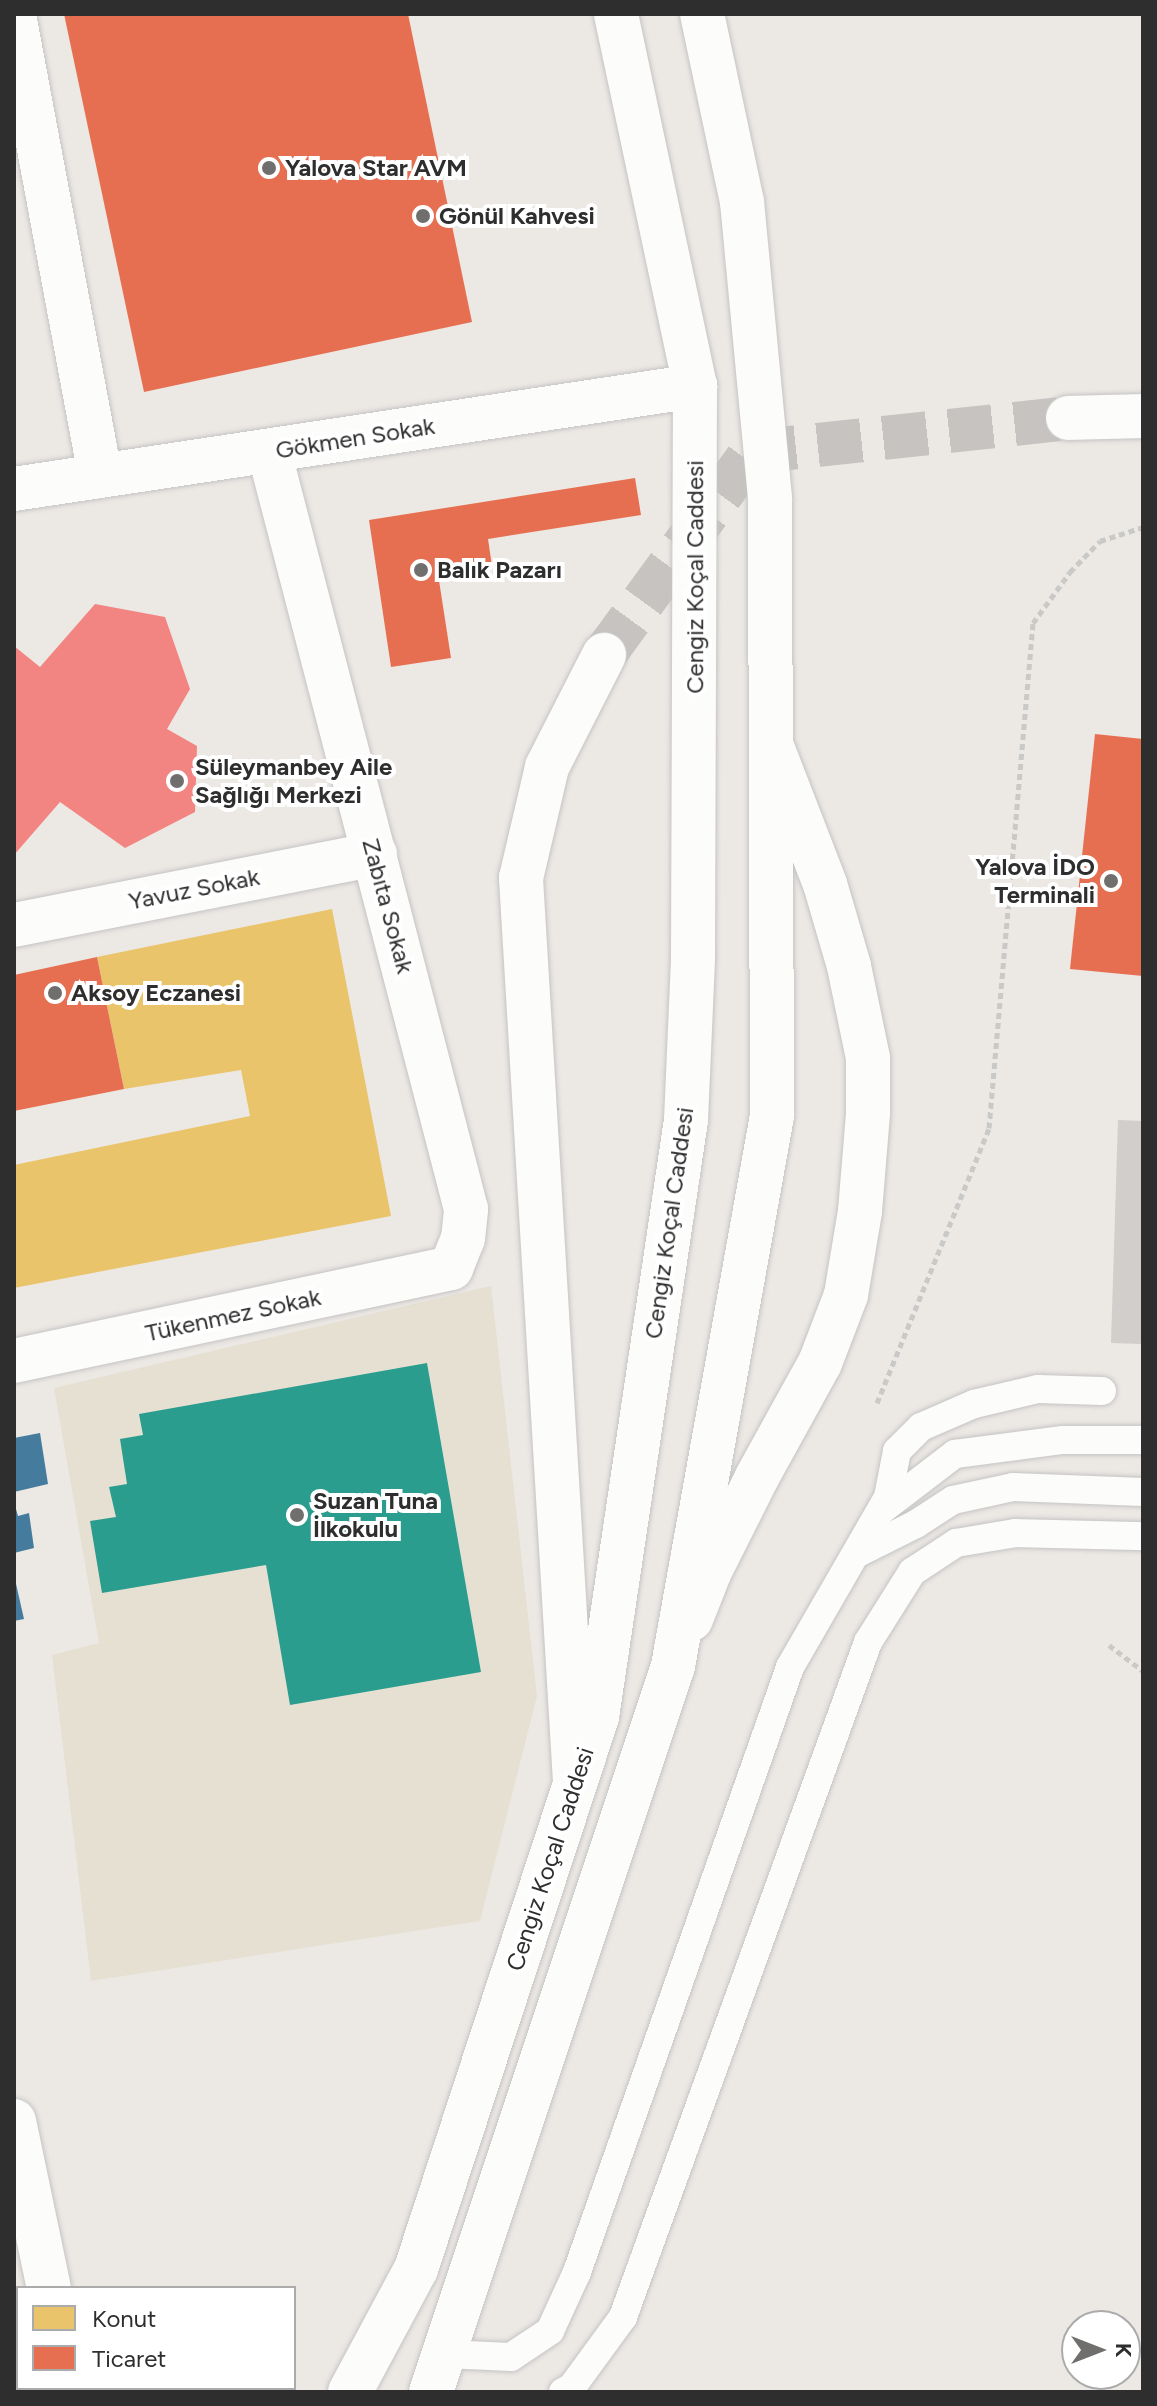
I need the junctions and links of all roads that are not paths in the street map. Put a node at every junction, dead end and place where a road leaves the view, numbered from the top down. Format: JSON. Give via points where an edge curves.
{"nodes":[{"id":1,"x":616,"y":14,"type":"edge"},
{"id":2,"x":702,"y":14,"type":"edge"},
{"id":3,"x":14,"y":15,"type":"edge"},
{"id":4,"x":695,"y":386,"type":"junction"},
{"id":5,"x":1143,"y":416,"type":"edge"},
{"id":6,"x":1068,"y":418,"type":"tunnel mouth"},
{"id":7,"x":269,"y":451,"type":"junction"},
{"id":8,"x":100,"y":476,"type":"junction"},
{"id":9,"x":14,"y":489,"type":"edge"},
{"id":10,"x":604,"y":655,"type":"tunnel mouth"},
{"id":11,"x":771,"y":743,"type":"junction"},
{"id":12,"x":375,"y":854,"type":"junction"},
{"id":13,"x":14,"y":925,"type":"edge"},
{"id":14,"x":451,"y":1268,"type":"joint"},
{"id":15,"x":14,"y":1361,"type":"edge"},
{"id":16,"x":1102,"y":1391,"type":"dead end"},
{"id":17,"x":1143,"y":1440,"type":"edge"},
{"id":18,"x":1143,"y":1492,"type":"edge"},
{"id":19,"x":874,"y":1517,"type":"junction"},
{"id":20,"x":1143,"y":1536,"type":"edge"},
{"id":21,"x":856,"y":1554,"type":"junction"},
{"id":22,"x":673,"y":1666,"type":"junction"},
{"id":23,"x":575,"y":1784,"type":"junction"},
{"id":24,"x":14,"y":2121,"type":"edge"},
{"id":25,"x":49,"y":2286,"type":"edge"},
{"id":26,"x":438,"y":2373,"type":"edge"},
{"id":27,"x":350,"y":2392,"type":"edge"},
{"id":28,"x":563,"y":2392,"type":"edge"}],
"edges":[{"from":1,"to":4,"type":"street","name":"Cengiz Koçal Caddesi"},
{"from":2,"to":11,"type":"street","via":[[742,202],[770,498]]},
{"from":3,"to":8,"type":"street"},
{"from":4,"to":7,"type":"street","name":"Gökmen Sokak"},
{"from":4,"to":23,"type":"street","name":"Cengiz Koçal Caddesi","via":[[693,957],[686,1120],[597,1717]]},
{"from":5,"to":6,"type":"street"},
{"from":7,"to":8,"type":"street","name":"Gökmen Sokak"},
{"from":7,"to":12,"type":"street","name":"Zabıta Sokak"},
{"from":8,"to":9,"type":"street","name":"Gökmen Sokak"},
{"from":10,"to":23,"type":"street","via":[[547,767],[521,878]]},
{"from":11,"to":22,"type":"street","via":[[772,1116]]},
{"from":11,"to":22,"type":"street","via":[[825,884],[868,1058],[860,1211],[846,1295],[820,1363],[709,1573]]},
{"from":12,"to":13,"type":"street","name":"Yavuz Sokak"},
{"from":12,"to":14,"type":"street","name":"Zabıta Sokak","via":[[466,1209],[463,1239]]},
{"from":14,"to":15,"type":"street","name":"Tükenmez Sokak"},
{"from":16,"to":19,"type":"lane","via":[[1038,1389],[974,1404],[921,1427],[897,1451],[888,1497]]},
{"from":17,"to":19,"type":"lane","via":[[1063,1440],[955,1454]]},
{"from":18,"to":21,"type":"lane","via":[[998,1490],[953,1500]]},
{"from":19,"to":21,"type":"lane"},
{"from":20,"to":28,"type":"lane","via":[[1016,1533],[956,1543],[912,1572],[868,1642],[623,2317]]},
{"from":21,"to":26,"type":"lane","via":[[790,1667],[577,2272],[550,2331],[511,2357]]},
{"from":22,"to":26,"type":"street"},
{"from":23,"to":27,"type":"street","name":"Cengiz Koçal Caddesi","via":[[416,2269]]},
{"from":24,"to":25,"type":"street"}]}
